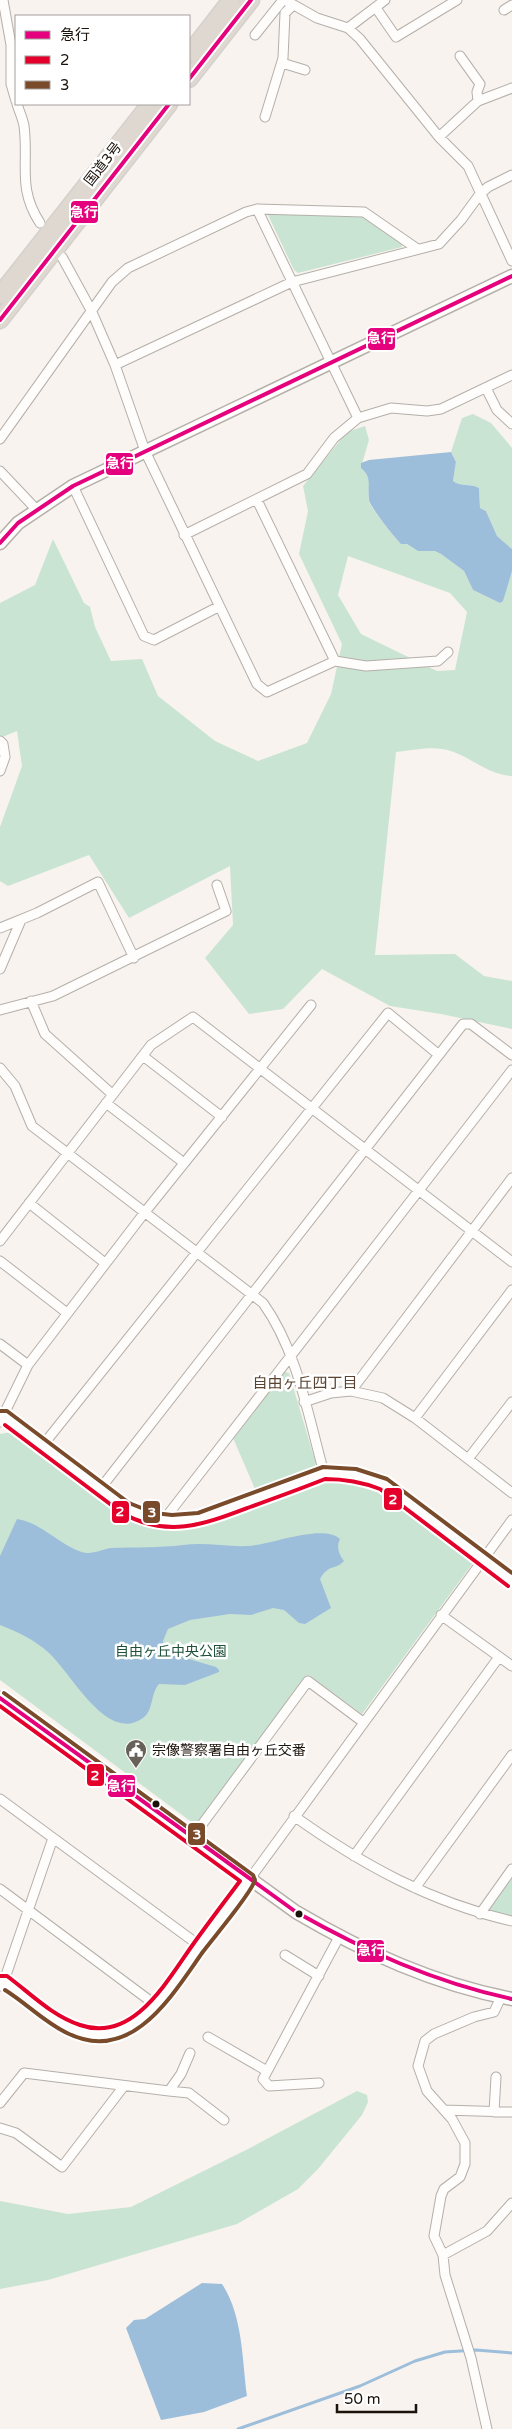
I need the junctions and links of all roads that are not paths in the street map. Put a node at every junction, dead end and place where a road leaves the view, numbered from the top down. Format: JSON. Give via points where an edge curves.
{"nodes":[{"id":1,"x":3,"y":0,"type":"edge"},
{"id":2,"x":231,"y":0,"type":"edge"},
{"id":3,"x":251,"y":0,"type":"edge"},
{"id":4,"x":385,"y":0,"type":"edge"},
{"id":5,"x":457,"y":0,"type":"edge"},
{"id":6,"x":287,"y":2,"type":"edge"},
{"id":7,"x":376,"y":8,"type":"junction"},
{"id":8,"x":348,"y":28,"type":"junction"},
{"id":9,"x":255,"y":35,"type":"dead end"},
{"id":10,"x":190,"y":53,"type":"edge"},
{"id":11,"x":460,"y":56,"type":"dead end"},
{"id":12,"x":282,"y":63,"type":"junction"},
{"id":13,"x":305,"y":70,"type":"dead end"},
{"id":14,"x":190,"y":78,"type":"edge"},
{"id":15,"x":512,"y":88,"type":"edge"},
{"id":16,"x":15,"y":97,"type":"edge"},
{"id":17,"x":478,"y":101,"type":"junction"},
{"id":18,"x":18,"y":105,"type":"edge"},
{"id":19,"x":149,"y":105,"type":"edge"},
{"id":20,"x":168,"y":105,"type":"edge"},
{"id":21,"x":265,"y":117,"type":"dead end"},
{"id":22,"x":439,"y":137,"type":"junction"},
{"id":23,"x":512,"y":175,"type":"edge"},
{"id":24,"x":480,"y":194,"type":"junction"},
{"id":25,"x":257,"y":209,"type":"junction"},
{"id":26,"x":40,"y":223,"type":"dead end"},
{"id":27,"x":416,"y":248,"type":"junction"},
{"id":28,"x":62,"y":257,"type":"dead end"},
{"id":29,"x":512,"y":261,"type":"edge"},
{"id":30,"x":512,"y":276,"type":"edge"},
{"id":31,"x":292,"y":282,"type":"junction"},
{"id":32,"x":0,"y":295,"type":"edge"},
{"id":33,"x":91,"y":310,"type":"junction"},
{"id":34,"x":0,"y":320,"type":"edge"},
{"id":35,"x":330,"y":363,"type":"junction"},
{"id":36,"x":115,"y":366,"type":"junction"},
{"id":37,"x":512,"y":376,"type":"edge"},
{"id":38,"x":486,"y":388,"type":"junction"},
{"id":39,"x":358,"y":418,"type":"junction"},
{"id":40,"x":512,"y":424,"type":"edge"},
{"id":41,"x":0,"y":439,"type":"edge"},
{"id":42,"x":145,"y":451,"type":"junction"},
{"id":43,"x":0,"y":471,"type":"edge"},
{"id":44,"x":72,"y":486,"type":"junction"},
{"id":45,"x":257,"y":500,"type":"junction"},
{"id":46,"x":36,"y":509,"type":"junction"},
{"id":47,"x":184,"y":535,"type":"junction"},
{"id":48,"x":0,"y":543,"type":"edge"},
{"id":49,"x":218,"y":607,"type":"junction"},
{"id":50,"x":448,"y":652,"type":"dead end"},
{"id":51,"x":335,"y":661,"type":"junction"},
{"id":52,"x":0,"y":741,"type":"edge"},
{"id":53,"x":0,"y":772,"type":"edge"},
{"id":54,"x":217,"y":885,"type":"dead end"},
{"id":55,"x":21,"y":920,"type":"junction"},
{"id":56,"x":0,"y":928,"type":"edge"},
{"id":57,"x":134,"y":958,"type":"junction"},
{"id":58,"x":0,"y":969,"type":"edge"},
{"id":59,"x":31,"y":1001,"type":"junction"},
{"id":60,"x":311,"y":1005,"type":"dead end"},
{"id":61,"x":0,"y":1010,"type":"edge"},
{"id":62,"x":439,"y":1055,"type":"junction"},
{"id":63,"x":512,"y":1055,"type":"edge"},
{"id":64,"x":143,"y":1056,"type":"junction"},
{"id":65,"x":0,"y":1068,"type":"edge"},
{"id":66,"x":260,"y":1070,"type":"junction"},
{"id":67,"x":512,"y":1070,"type":"edge"},
{"id":68,"x":112,"y":1094,"type":"junction"},
{"id":69,"x":106,"y":1103,"type":"junction"},
{"id":70,"x":313,"y":1110,"type":"junction"},
{"id":71,"x":222,"y":1117,"type":"junction"},
{"id":72,"x":365,"y":1150,"type":"junction"},
{"id":73,"x":67,"y":1152,"type":"junction"},
{"id":74,"x":184,"y":1163,"type":"junction"},
{"id":75,"x":512,"y":1178,"type":"edge"},
{"id":76,"x":419,"y":1191,"type":"junction"},
{"id":77,"x":29,"y":1203,"type":"junction"},
{"id":78,"x":145,"y":1212,"type":"junction"},
{"id":79,"x":472,"y":1231,"type":"junction"},
{"id":80,"x":0,"y":1241,"type":"edge"},
{"id":81,"x":198,"y":1252,"type":"junction"},
{"id":82,"x":0,"y":1261,"type":"edge"},
{"id":83,"x":512,"y":1262,"type":"edge"},
{"id":84,"x":105,"y":1263,"type":"junction"},
{"id":85,"x":512,"y":1290,"type":"edge"},
{"id":86,"x":252,"y":1294,"type":"junction"},
{"id":87,"x":67,"y":1313,"type":"junction"},
{"id":88,"x":0,"y":1344,"type":"edge"},
{"id":89,"x":291,"y":1356,"type":"junction"},
{"id":90,"x":28,"y":1365,"type":"junction"},
{"id":91,"x":351,"y":1391,"type":"junction"},
{"id":92,"x":304,"y":1402,"type":"junction"},
{"id":93,"x":512,"y":1402,"type":"edge"},
{"id":94,"x":1,"y":1418,"type":"edge"},
{"id":95,"x":415,"y":1418,"type":"junction"},
{"id":96,"x":43,"y":1445,"type":"junction"},
{"id":97,"x":468,"y":1459,"type":"junction"},
{"id":98,"x":324,"y":1473,"type":"junction"},
{"id":99,"x":100,"y":1489,"type":"junction"},
{"id":100,"x":512,"y":1493,"type":"edge"},
{"id":101,"x":512,"y":1520,"type":"edge"},
{"id":102,"x":163,"y":1521,"type":"junction"},
{"id":103,"x":483,"y":1560,"type":"junction"},
{"id":104,"x":512,"y":1581,"type":"edge"},
{"id":105,"x":441,"y":1615,"type":"junction"},
{"id":106,"x":499,"y":1657,"type":"junction"},
{"id":107,"x":512,"y":1666,"type":"edge"},
{"id":108,"x":0,"y":1698,"type":"edge"},
{"id":109,"x":363,"y":1722,"type":"junction"},
{"id":110,"x":512,"y":1755,"type":"edge"},
{"id":111,"x":0,"y":1799,"type":"edge"},
{"id":112,"x":294,"y":1816,"type":"junction"},
{"id":113,"x":53,"y":1838,"type":"junction"},
{"id":114,"x":192,"y":1838,"type":"junction"},
{"id":115,"x":354,"y":1856,"type":"junction"},
{"id":116,"x":512,"y":1869,"type":"edge"},
{"id":117,"x":249,"y":1880,"type":"junction"},
{"id":118,"x":415,"y":1888,"type":"junction"},
{"id":119,"x":0,"y":1889,"type":"edge"},
{"id":120,"x":28,"y":1910,"type":"junction"},
{"id":121,"x":480,"y":1914,"type":"junction"},
{"id":122,"x":512,"y":1921,"type":"edge"},
{"id":123,"x":339,"y":1937,"type":"junction"},
{"id":124,"x":200,"y":1946,"type":"junction"},
{"id":125,"x":285,"y":1955,"type":"dead end"},
{"id":126,"x":319,"y":1976,"type":"junction"},
{"id":127,"x":2,"y":1984,"type":"edge"},
{"id":128,"x":507,"y":1998,"type":"edge"},
{"id":129,"x":157,"y":2006,"type":"junction"},
{"id":130,"x":208,"y":2037,"type":"dead end"},
{"id":131,"x":190,"y":2053,"type":"dead end"},
{"id":132,"x":267,"y":2071,"type":"junction"},
{"id":133,"x":496,"y":2077,"type":"dead end"},
{"id":134,"x":319,"y":2083,"type":"dead end"},
{"id":135,"x":124,"y":2086,"type":"junction"},
{"id":136,"x":169,"y":2091,"type":"junction"},
{"id":137,"x":0,"y":2103,"type":"edge"},
{"id":138,"x":444,"y":2110,"type":"junction"},
{"id":139,"x":494,"y":2112,"type":"junction"},
{"id":140,"x":512,"y":2112,"type":"edge"},
{"id":141,"x":224,"y":2120,"type":"dead end"},
{"id":142,"x":0,"y":2128,"type":"edge"},
{"id":143,"x":512,"y":2203,"type":"edge"},
{"id":144,"x":443,"y":2255,"type":"junction"},
{"id":145,"x":487,"y":2429,"type":"edge"}],
"edges":[{"from":1,"to":16,"type":"street"},
{"from":2,"to":10,"type":"highway"},
{"from":3,"to":14,"type":"highway"},
{"from":4,"to":7,"type":"street"},
{"from":5,"to":7,"type":"street","via":[[396,37]]},
{"from":6,"to":8,"type":"street","via":[[317,18]]},
{"from":6,"to":9,"type":"street"},
{"from":6,"to":12,"type":"street"},
{"from":7,"to":8,"type":"street"},
{"from":8,"to":22,"type":"street"},
{"from":11,"to":17,"type":"street","via":[[480,84]]},
{"from":12,"to":13,"type":"street"},
{"from":12,"to":21,"type":"street"},
{"from":15,"to":17,"type":"street"},
{"from":17,"to":22,"type":"street"},
{"from":18,"to":26,"type":"street","via":[[24,125],[24,182],[30,208]]},
{"from":19,"to":32,"type":"highway","name":"国道3号"},
{"from":20,"to":34,"type":"highway","name":"国道3号"},
{"from":22,"to":24,"type":"street","via":[[468,166]]},
{"from":23,"to":24,"type":"street","via":[[488,186]]},
{"from":24,"to":27,"type":"street","via":[[439,244]]},
{"from":24,"to":29,"type":"street"},
{"from":25,"to":27,"type":"street","via":[[364,212]]},
{"from":25,"to":31,"type":"street"},
{"from":25,"to":33,"type":"street","via":[[128,268],[112,282]]},
{"from":27,"to":31,"type":"street"},
{"from":28,"to":33,"type":"street"},
{"from":30,"to":35,"type":"street"},
{"from":31,"to":35,"type":"street"},
{"from":31,"to":36,"type":"street"},
{"from":33,"to":36,"type":"street"},
{"from":33,"to":41,"type":"street"},
{"from":35,"to":39,"type":"street"},
{"from":35,"to":42,"type":"street"},
{"from":36,"to":42,"type":"street"},
{"from":37,"to":38,"type":"street"},
{"from":38,"to":39,"type":"street","via":[[442,410],[391,408]]},
{"from":38,"to":40,"type":"street","via":[[498,410]]},
{"from":39,"to":45,"type":"street","via":[[334,438],[307,474]]},
{"from":42,"to":44,"type":"street"},
{"from":42,"to":47,"type":"street"},
{"from":43,"to":46,"type":"street"},
{"from":44,"to":46,"type":"street"},
{"from":44,"to":49,"type":"street","via":[[144,636],[154,640]]},
{"from":45,"to":47,"type":"street"},
{"from":45,"to":51,"type":"street"},
{"from":46,"to":48,"type":"street","via":[[18,522]]},
{"from":47,"to":49,"type":"street"},
{"from":49,"to":51,"type":"street","via":[[257,684],[268,692]]},
{"from":50,"to":51,"type":"street","via":[[438,661],[366,666]]},
{"from":52,"to":53,"type":"street","via":[[5,757]]},
{"from":54,"to":57,"type":"street","via":[[226,912]]},
{"from":55,"to":56,"type":"street"},
{"from":55,"to":57,"type":"street","via":[[98,882]]},
{"from":55,"to":58,"type":"street"},
{"from":57,"to":59,"type":"street","via":[[53,996]]},
{"from":59,"to":61,"type":"street"},
{"from":59,"to":68,"type":"street","via":[[45,1034]]},
{"from":60,"to":66,"type":"street"},
{"from":62,"to":63,"type":"street","via":[[463,1024],[471,1024]]},
{"from":62,"to":70,"type":"street","via":[[388,1013]]},
{"from":62,"to":72,"type":"street"},
{"from":64,"to":66,"type":"street","via":[[150,1045],[193,1017]]},
{"from":64,"to":68,"type":"street"},
{"from":64,"to":71,"type":"street"},
{"from":65,"to":73,"type":"street","via":[[15,1086],[32,1126]]},
{"from":66,"to":70,"type":"street"},
{"from":66,"to":71,"type":"street"},
{"from":67,"to":76,"type":"street"},
{"from":68,"to":69,"type":"street"},
{"from":69,"to":73,"type":"street"},
{"from":69,"to":74,"type":"street"},
{"from":70,"to":72,"type":"street"},
{"from":70,"to":81,"type":"street"},
{"from":71,"to":74,"type":"street"},
{"from":72,"to":76,"type":"street"},
{"from":72,"to":86,"type":"street"},
{"from":73,"to":77,"type":"street"},
{"from":73,"to":78,"type":"street"},
{"from":74,"to":78,"type":"street"},
{"from":75,"to":79,"type":"street"},
{"from":76,"to":79,"type":"street"},
{"from":76,"to":89,"type":"street"},
{"from":77,"to":80,"type":"street"},
{"from":77,"to":84,"type":"street"},
{"from":78,"to":81,"type":"street"},
{"from":78,"to":84,"type":"street"},
{"from":79,"to":83,"type":"street"},
{"from":79,"to":91,"type":"street"},
{"from":81,"to":86,"type":"street"},
{"from":81,"to":96,"type":"street"},
{"from":82,"to":87,"type":"street"},
{"from":84,"to":87,"type":"street"},
{"from":85,"to":95,"type":"street"},
{"from":86,"to":89,"type":"street","via":[[278,1324]]},
{"from":86,"to":99,"type":"street"},
{"from":87,"to":90,"type":"street"},
{"from":88,"to":90,"type":"street"},
{"from":89,"to":92,"type":"street"},
{"from":89,"to":102,"type":"street"},
{"from":90,"to":94,"type":"street"},
{"from":91,"to":92,"type":"street","via":[[331,1393]]},
{"from":91,"to":95,"type":"street","via":[[383,1398]]},
{"from":92,"to":98,"type":"street"},
{"from":93,"to":97,"type":"street"},
{"from":94,"to":96,"type":"street"},
{"from":95,"to":97,"type":"street"},
{"from":96,"to":99,"type":"street"},
{"from":97,"to":100,"type":"street"},
{"from":98,"to":102,"type":"street","via":[[200,1519]]},
{"from":98,"to":103,"type":"street","via":[[361,1475],[383,1484]]},
{"from":99,"to":102,"type":"street","via":[[136,1515]]},
{"from":101,"to":103,"type":"street"},
{"from":103,"to":104,"type":"street"},
{"from":103,"to":105,"type":"street"},
{"from":105,"to":106,"type":"street"},
{"from":105,"to":109,"type":"street"},
{"from":106,"to":107,"type":"street"},
{"from":106,"to":115,"type":"street"},
{"from":108,"to":114,"type":"street"},
{"from":109,"to":112,"type":"street"},
{"from":109,"to":114,"type":"street","via":[[308,1681]]},
{"from":110,"to":118,"type":"street"},
{"from":111,"to":113,"type":"street"},
{"from":112,"to":115,"type":"street"},
{"from":112,"to":117,"type":"street"},
{"from":113,"to":120,"type":"street"},
{"from":113,"to":124,"type":"street"},
{"from":114,"to":117,"type":"street"},
{"from":115,"to":118,"type":"street"},
{"from":116,"to":121,"type":"street"},
{"from":117,"to":123,"type":"street"},
{"from":117,"to":124,"type":"street"},
{"from":118,"to":121,"type":"street"},
{"from":119,"to":120,"type":"street"},
{"from":120,"to":127,"type":"street"},
{"from":120,"to":129,"type":"street"},
{"from":121,"to":122,"type":"street"},
{"from":123,"to":126,"type":"street"},
{"from":123,"to":128,"type":"street","via":[[412,1971]]},
{"from":124,"to":129,"type":"street"},
{"from":125,"to":126,"type":"street"},
{"from":126,"to":132,"type":"street"},
{"from":127,"to":129,"type":"street","via":[[80,2032],[114,2033],[133,2025]]},
{"from":128,"to":138,"type":"street","via":[[494,2012],[474,2017],[425,2041],[418,2066],[427,2091]]},
{"from":130,"to":132,"type":"street"},
{"from":131,"to":136,"type":"street"},
{"from":132,"to":134,"type":"street","via":[[263,2079],[269,2086]]},
{"from":133,"to":139,"type":"street"},
{"from":135,"to":136,"type":"street"},
{"from":135,"to":137,"type":"street","via":[[24,2073]]},
{"from":135,"to":142,"type":"street","via":[[62,2167],[16,2133]]},
{"from":136,"to":141,"type":"street","via":[[188,2093]]},
{"from":138,"to":139,"type":"street"},
{"from":138,"to":144,"type":"street","via":[[465,2144],[465,2164],[460,2177],[444,2189],[441,2196],[434,2236]]},
{"from":139,"to":140,"type":"street"},
{"from":143,"to":144,"type":"street","via":[[487,2231]]},
{"from":144,"to":145,"type":"street","via":[[445,2275],[471,2358]]}]}
